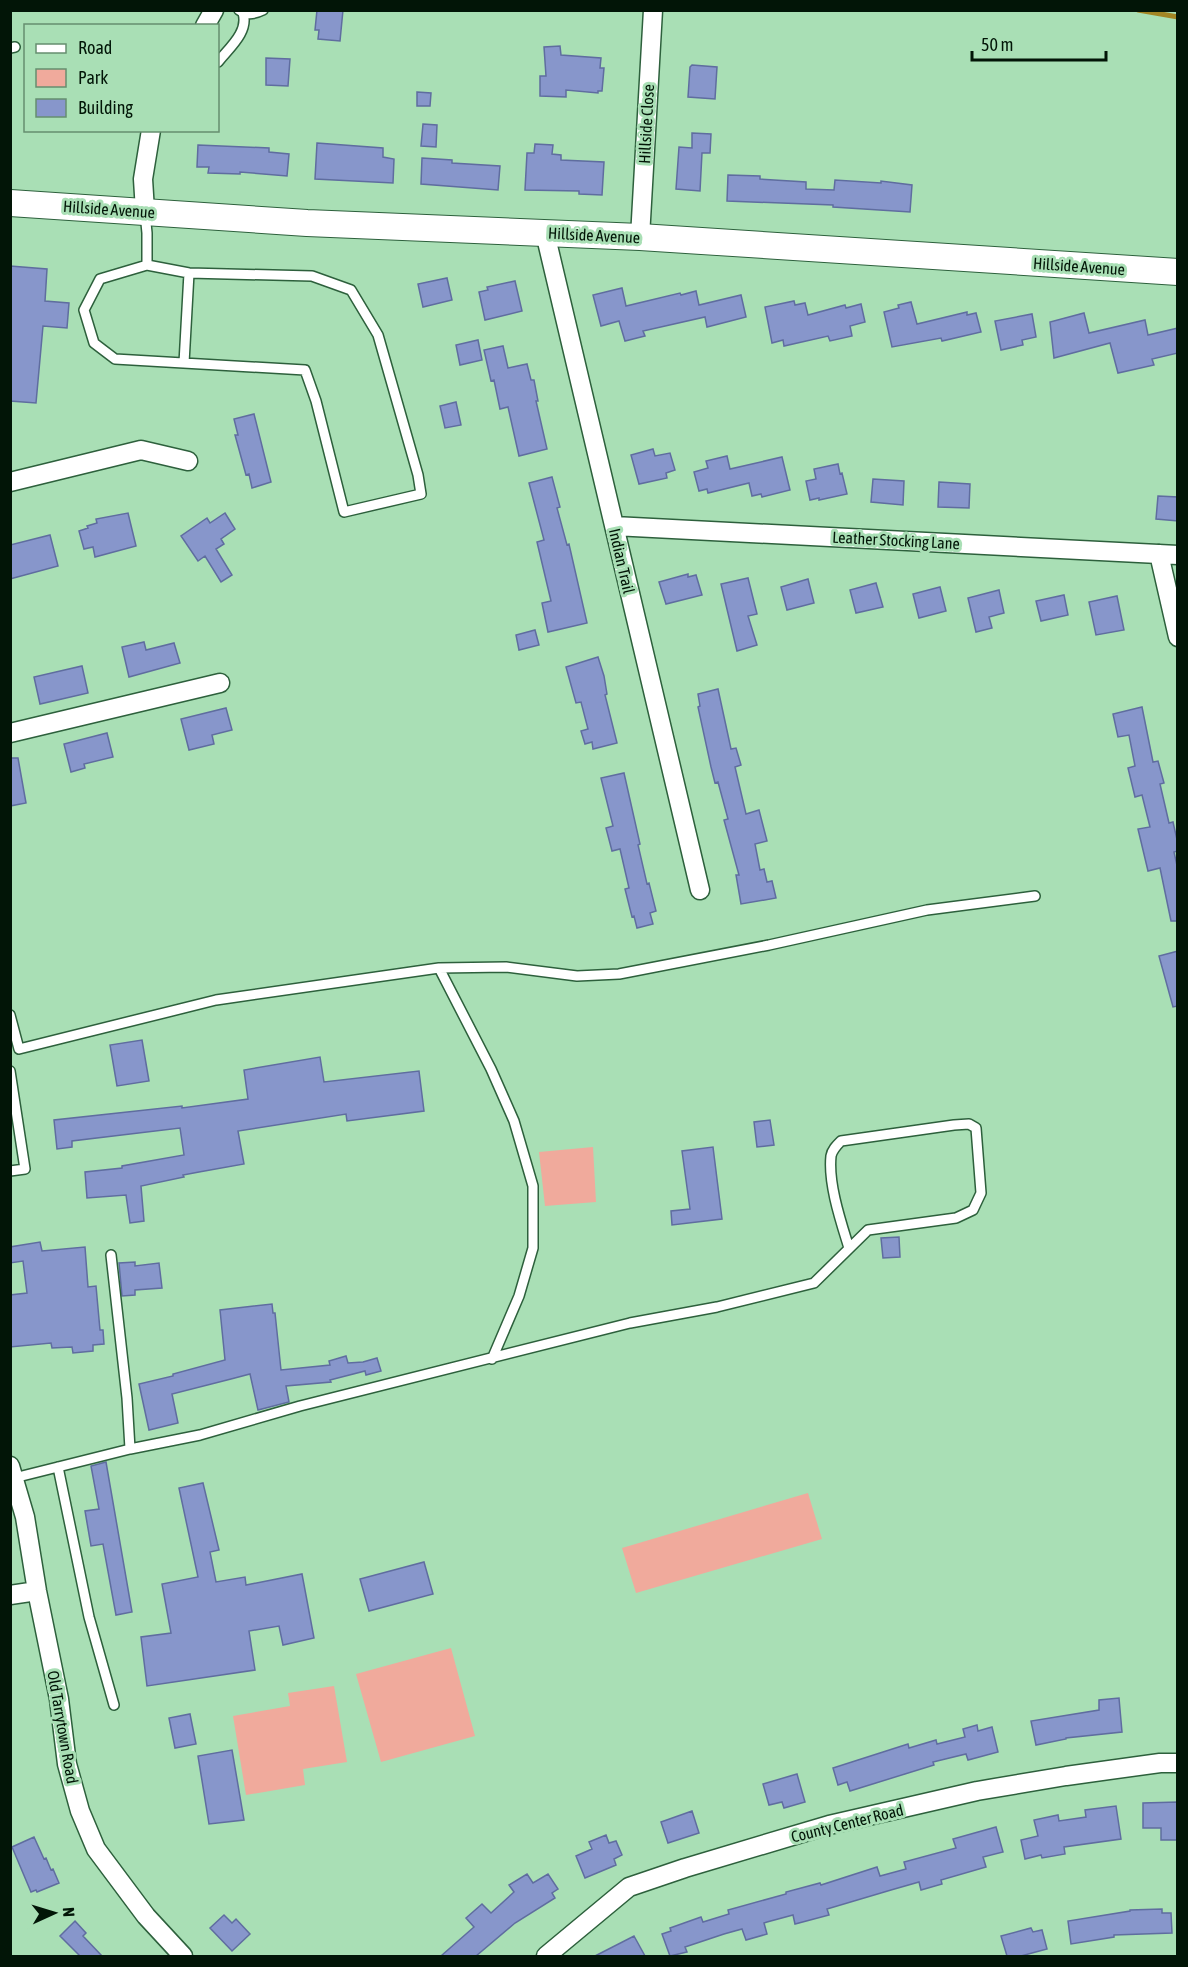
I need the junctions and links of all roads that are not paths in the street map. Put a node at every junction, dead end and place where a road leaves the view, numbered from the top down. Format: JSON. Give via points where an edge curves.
{"nodes":[{"id":1,"x":214,"y":10,"type":"edge"},
{"id":2,"x":263,"y":10,"type":"edge"},
{"id":3,"x":652,"y":10,"type":"edge"},
{"id":4,"x":241,"y":12,"type":"edge"},
{"id":5,"x":206,"y":24,"type":"edge"},
{"id":6,"x":219,"y":61,"type":"edge"},
{"id":7,"x":151,"y":132,"type":"edge"},
{"id":8,"x":10,"y":203,"type":"edge"},
{"id":9,"x":145,"y":211,"type":"junction"},
{"id":10,"x":544,"y":233,"type":"junction"},
{"id":11,"x":640,"y":237,"type":"junction"},
{"id":12,"x":147,"y":265,"type":"junction"},
{"id":13,"x":1178,"y":272,"type":"edge"},
{"id":14,"x":189,"y":273,"type":"junction"},
{"id":15,"x":184,"y":363,"type":"junction"},
{"id":16,"x":188,"y":461,"type":"dead end"},
{"id":17,"x":10,"y":482,"type":"edge"},
{"id":18,"x":614,"y":526,"type":"junction"},
{"id":19,"x":1159,"y":554,"type":"junction"},
{"id":20,"x":1178,"y":555,"type":"edge"},
{"id":21,"x":1178,"y":637,"type":"edge"},
{"id":22,"x":220,"y":683,"type":"dead end"},
{"id":23,"x":10,"y":733,"type":"edge"},
{"id":24,"x":699,"y":890,"type":"dead end"},
{"id":25,"x":1035,"y":896,"type":"dead end"},
{"id":26,"x":439,"y":968,"type":"junction"},
{"id":27,"x":10,"y":1015,"type":"edge"},
{"id":28,"x":15,"y":1050,"type":"edge"},
{"id":29,"x":10,"y":1071,"type":"edge"},
{"id":30,"x":10,"y":1171,"type":"edge"},
{"id":31,"x":849,"y":1248,"type":"junction"},
{"id":32,"x":111,"y":1255,"type":"dead end"},
{"id":33,"x":492,"y":1359,"type":"junction"},
{"id":34,"x":130,"y":1449,"type":"junction"},
{"id":35,"x":58,"y":1467,"type":"junction"},
{"id":36,"x":12,"y":1472,"type":"edge"},
{"id":37,"x":37,"y":1591,"type":"junction"},
{"id":38,"x":10,"y":1595,"type":"edge"},
{"id":39,"x":114,"y":1705,"type":"dead end"},
{"id":40,"x":1178,"y":1763,"type":"edge"},
{"id":41,"x":183,"y":1956,"type":"edge"},
{"id":42,"x":546,"y":1956,"type":"edge"}],
"edges":[{"from":1,"to":5,"type":"street"},
{"from":2,"to":4,"type":"lane"},
{"from":3,"to":11,"type":"street","name":"Hillside Close"},
{"from":4,"to":6,"type":"lane","via":[[245,20],[240,35]]},
{"from":7,"to":9,"type":"street","via":[[143,179]]},
{"from":8,"to":9,"type":"main road","name":"Hillside Avenue"},
{"from":9,"to":10,"type":"main road","name":"Hillside Avenue","via":[[307,223]]},
{"from":9,"to":12,"type":"lane"},
{"from":10,"to":11,"type":"main road","name":"Hillside Avenue"},
{"from":10,"to":18,"type":"street","name":"Indian Trail"},
{"from":11,"to":13,"type":"main road","name":"Hillside Avenue"},
{"from":12,"to":14,"type":"lane"},
{"from":12,"to":15,"type":"lane","via":[[100,279],[84,310],[94,343],[115,358]]},
{"from":14,"to":15,"type":"lane"},
{"from":14,"to":15,"type":"lane","via":[[312,276],[351,290],[378,335],[421,494],[344,512],[305,370]]},
{"from":16,"to":17,"type":"street","via":[[141,450]]},
{"from":18,"to":19,"type":"street","name":"Leather Stocking Lane"},
{"from":18,"to":24,"type":"street","name":"Indian Trail"},
{"from":19,"to":20,"type":"street","name":"Leather Stocking Lane"},
{"from":19,"to":21,"type":"street"},
{"from":22,"to":23,"type":"street"},
{"from":25,"to":26,"type":"lane","via":[[927,910],[619,974],[577,976],[506,968]]},
{"from":26,"to":28,"type":"lane","via":[[216,1000]]},
{"from":26,"to":33,"type":"lane","via":[[514,1121],[533,1186],[533,1248],[519,1296]]},
{"from":27,"to":28,"type":"lane"},
{"from":29,"to":30,"type":"lane","via":[[25,1169]]},
{"from":31,"to":31,"type":"lane","via":[[868,1230],[956,1218],[973,1210],[981,1193],[976,1128],[969,1124],[954,1125],[841,1141],[834,1147],[832,1178]]},
{"from":31,"to":33,"type":"lane","via":[[814,1282]]},
{"from":32,"to":34,"type":"lane"},
{"from":33,"to":34,"type":"lane","via":[[200,1435]]},
{"from":34,"to":35,"type":"lane"},
{"from":35,"to":36,"type":"lane"},
{"from":35,"to":39,"type":"lane","via":[[89,1617]]},
{"from":36,"to":37,"type":"street","name":"Old Tarrytown Road","via":[[25,1517]]},
{"from":37,"to":38,"type":"street"},
{"from":37,"to":41,"type":"street","name":"Old Tarrytown Road","via":[[59,1699],[67,1764],[80,1811],[96,1849],[146,1916]]},
{"from":40,"to":42,"type":"street","name":"County Center Road","via":[[977,1791],[829,1825],[685,1868],[629,1887]]}]}
